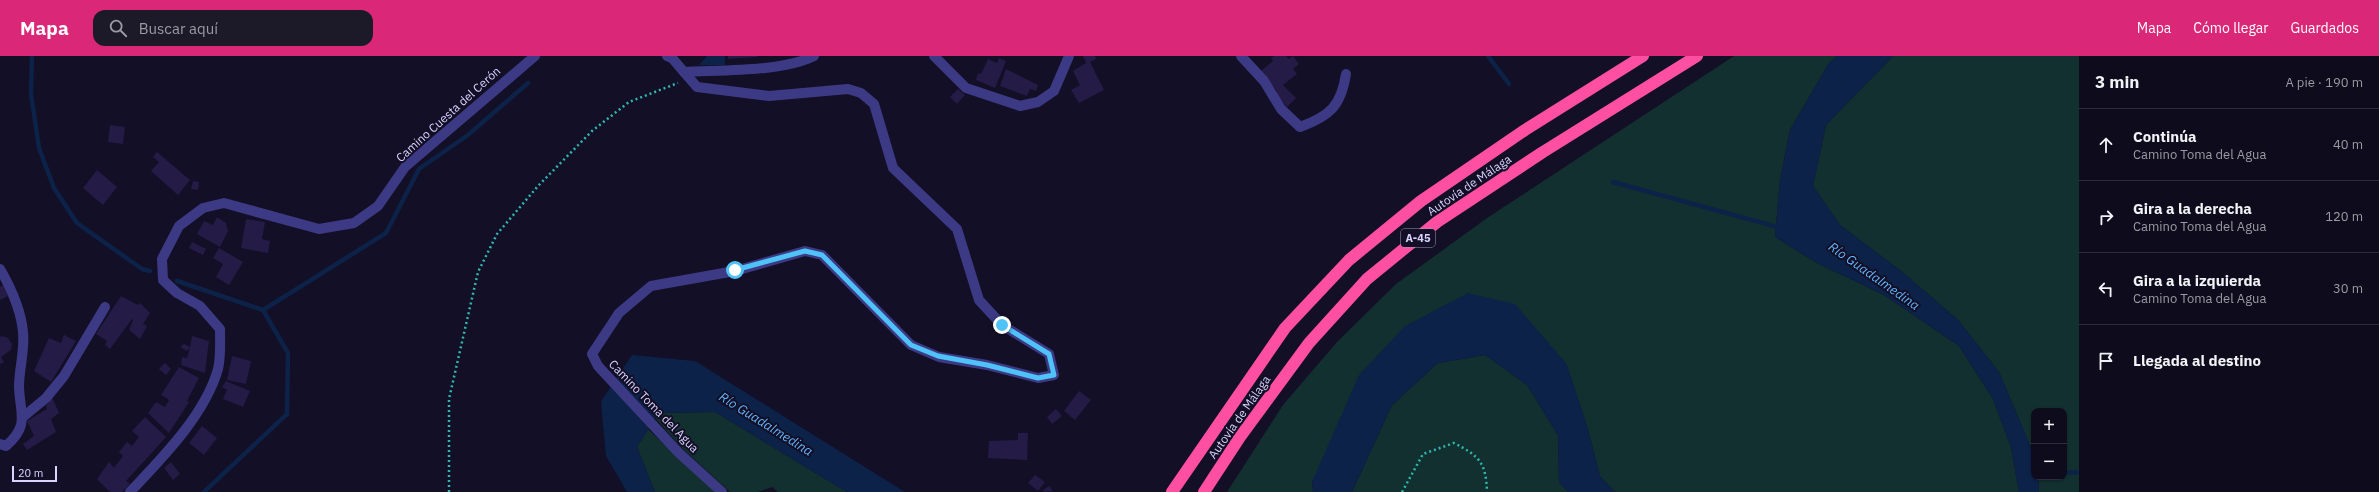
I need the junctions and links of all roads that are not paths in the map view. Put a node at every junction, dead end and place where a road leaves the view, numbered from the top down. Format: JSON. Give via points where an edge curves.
{"nodes":[{"id":1,"x":535,"y":56,"type":"edge"},
{"id":2,"x":668,"y":56,"type":"edge"},
{"id":3,"x":814,"y":56,"type":"edge"},
{"id":4,"x":934,"y":56,"type":"edge"},
{"id":5,"x":1069,"y":56,"type":"edge"},
{"id":6,"x":1241,"y":56,"type":"edge"},
{"id":7,"x":1643,"y":56,"type":"edge"},
{"id":8,"x":1697,"y":56,"type":"edge"},
{"id":9,"x":684,"y":72,"type":"junction"},
{"id":10,"x":1346,"y":74,"type":"dead end"},
{"id":11,"x":0,"y":269,"type":"edge"},
{"id":12,"x":106,"y":307,"type":"dead end"},
{"id":13,"x":23,"y":417,"type":"junction"},
{"id":14,"x":0,"y":444,"type":"edge"},
{"id":15,"x":130,"y":492,"type":"edge"},
{"id":16,"x":722,"y":492,"type":"edge"},
{"id":17,"x":1172,"y":492,"type":"edge"},
{"id":18,"x":1204,"y":492,"type":"edge"}],
"edges":[{"from":1,"to":15,"type":"street","name":"Camino Cuesta del Cerón","via":[[405,167],[378,206],[354,223],[319,229],[224,203],[203,208],[178,226],[162,259],[163,280],[178,293],[200,306],[220,330],[218,368],[203,405],[154,467]]},
{"from":2,"to":9,"type":"street"},
{"from":3,"to":9,"type":"street","via":[[804,61],[748,68]]},
{"from":4,"to":5,"type":"street","via":[[966,88],[1020,106],[1038,102],[1054,91]]},
{"from":6,"to":10,"type":"street","via":[[1264,81],[1281,109],[1300,127],[1320,120],[1338,103]]},
{"from":7,"to":17,"type":"highway","name":"Autovía de Málaga","number":"A-45","via":[[1420,200],[1349,260],[1285,328]]},
{"from":8,"to":18,"type":"highway","name":"Autovía de Málaga","number":"A-45","via":[[1542,152],[1437,222],[1367,279],[1309,343],[1240,437]]},
{"from":9,"to":16,"type":"street","name":"Camino Toma del Agua","via":[[697,87],[769,96],[848,90],[861,93],[874,104],[893,168],[957,229],[979,300],[1002,325],[1049,354],[1054,375],[1038,378],[938,356],[911,345],[822,255],[805,251],[735,270],[651,286],[619,313],[592,354],[598,366]]},
{"from":11,"to":13,"type":"street","via":[[13,292],[23,332],[19,387]]},
{"from":12,"to":13,"type":"street","via":[[64,376],[46,398]]},
{"from":13,"to":14,"type":"street","via":[[18,436],[6,446]]}]}
